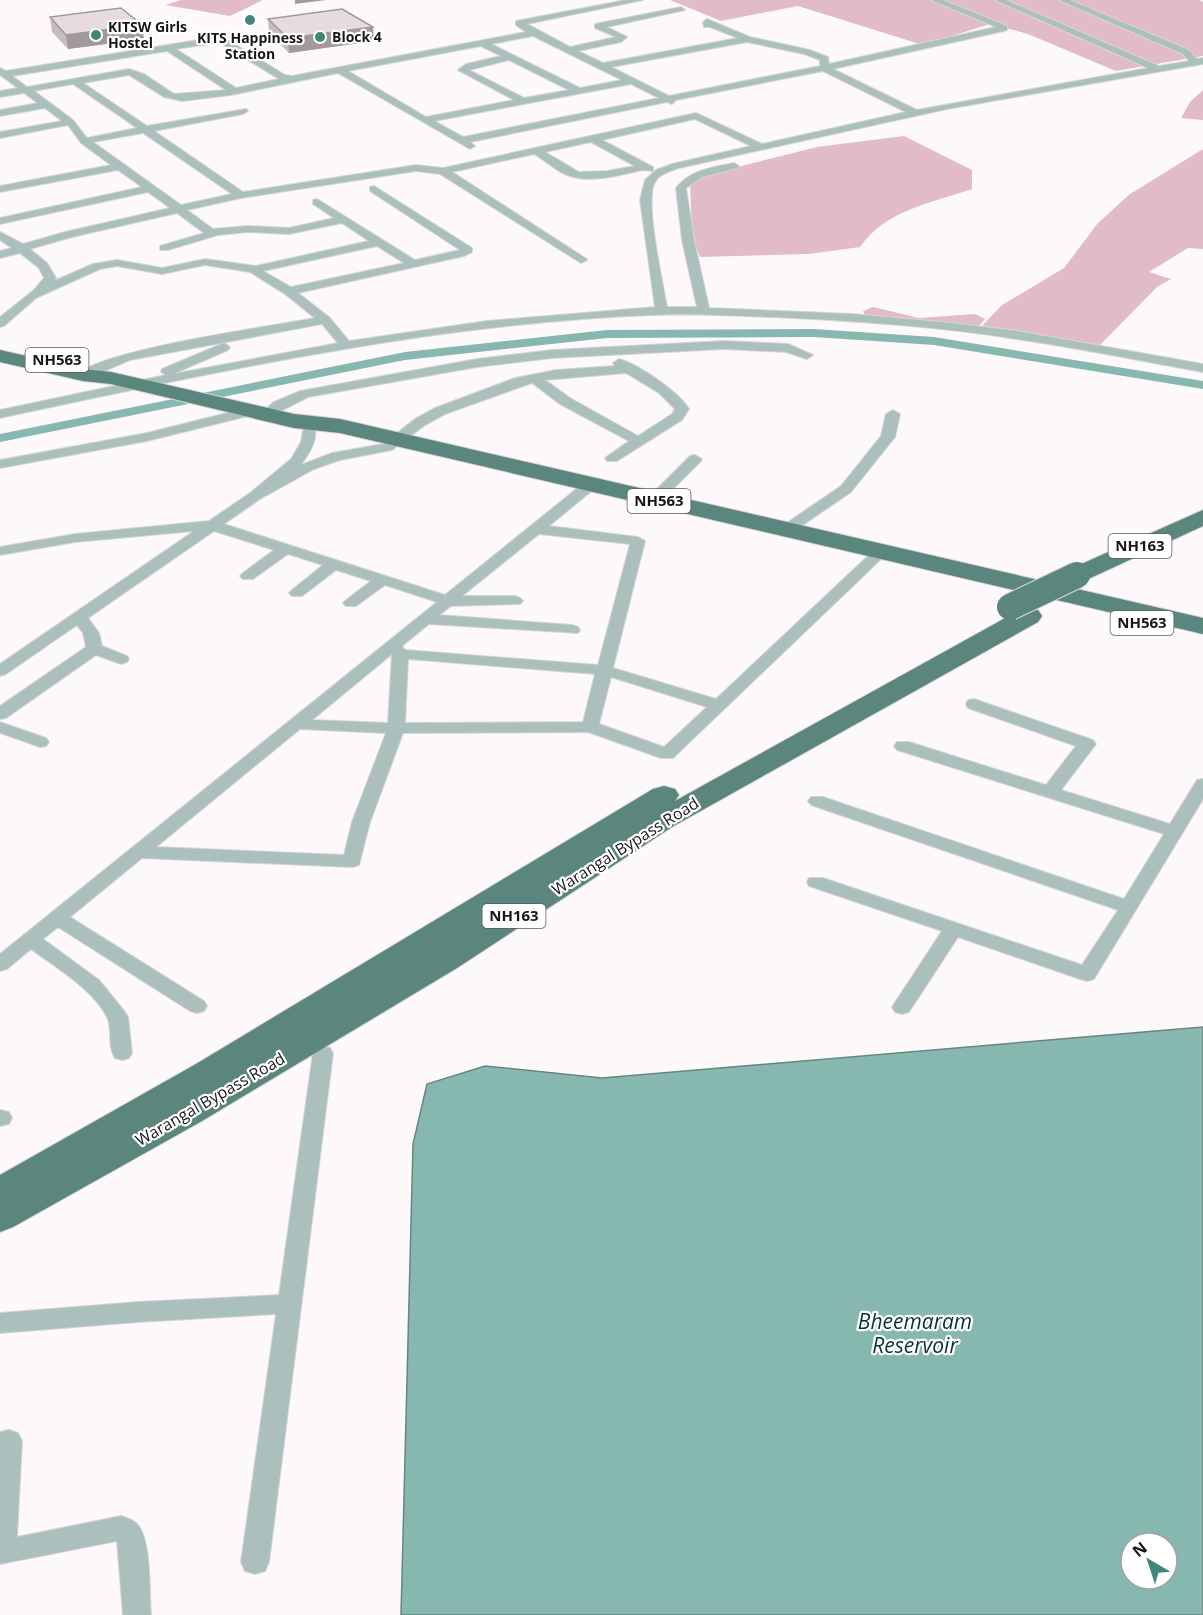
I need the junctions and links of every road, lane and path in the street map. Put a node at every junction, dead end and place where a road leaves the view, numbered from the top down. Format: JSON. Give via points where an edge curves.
{"nodes":[{"id":1,"x":639,"y":0,"type":"edge"},
{"id":2,"x":935,"y":0,"type":"edge"},
{"id":3,"x":999,"y":0,"type":"edge"},
{"id":4,"x":1064,"y":0,"type":"edge"},
{"id":5,"x":681,"y":10,"type":"dead end"},
{"id":6,"x":706,"y":25,"type":"dead end"},
{"id":7,"x":534,"y":33,"type":"junction"},
{"id":8,"x":747,"y":39,"type":"junction"},
{"id":9,"x":482,"y":43,"type":"junction"},
{"id":10,"x":167,"y":47,"type":"junction"},
{"id":11,"x":570,"y":50,"type":"junction"},
{"id":12,"x":510,"y":57,"type":"junction"},
{"id":13,"x":1200,"y":64,"type":"edge"},
{"id":14,"x":603,"y":66,"type":"junction"},
{"id":15,"x":824,"y":68,"type":"junction"},
{"id":16,"x":1158,"y":69,"type":"junction"},
{"id":17,"x":339,"y":70,"type":"junction"},
{"id":18,"x":2,"y":73,"type":"edge"},
{"id":19,"x":288,"y":79,"type":"junction"},
{"id":20,"x":74,"y":81,"type":"junction"},
{"id":21,"x":633,"y":81,"type":"junction"},
{"id":22,"x":25,"y":89,"type":"junction"},
{"id":23,"x":234,"y":91,"type":"junction"},
{"id":24,"x":579,"y":91,"type":"junction"},
{"id":25,"x":0,"y":94,"type":"edge"},
{"id":26,"x":669,"y":98,"type":"junction"},
{"id":27,"x":521,"y":101,"type":"junction"},
{"id":28,"x":678,"y":104,"type":"dead end"},
{"id":29,"x":46,"y":105,"type":"junction"},
{"id":30,"x":615,"y":109,"type":"junction"},
{"id":31,"x":243,"y":111,"type":"dead end"},
{"id":32,"x":0,"y":113,"type":"edge"},
{"id":33,"x":916,"y":113,"type":"junction"},
{"id":34,"x":971,"y":113,"type":"dead end"},
{"id":35,"x":549,"y":115,"type":"junction"},
{"id":36,"x":423,"y":120,"type":"junction"},
{"id":37,"x":70,"y":122,"type":"junction"},
{"id":38,"x":651,"y":126,"type":"junction"},
{"id":39,"x":146,"y":129,"type":"junction"},
{"id":40,"x":0,"y":135,"type":"edge"},
{"id":41,"x":593,"y":139,"type":"junction"},
{"id":42,"x":85,"y":141,"type":"junction"},
{"id":43,"x":460,"y":141,"type":"junction"},
{"id":44,"x":761,"y":147,"type":"junction"},
{"id":45,"x":536,"y":151,"type":"junction"},
{"id":46,"x":495,"y":160,"type":"junction"},
{"id":47,"x":746,"y":163,"type":"dead end"},
{"id":48,"x":120,"y":166,"type":"junction"},
{"id":49,"x":644,"y":167,"type":"junction"},
{"id":50,"x":444,"y":171,"type":"junction"},
{"id":51,"x":660,"y":172,"type":"junction"},
{"id":52,"x":152,"y":188,"type":"junction"},
{"id":53,"x":0,"y":189,"type":"edge"},
{"id":54,"x":374,"y":189,"type":"dead end"},
{"id":55,"x":241,"y":195,"type":"junction"},
{"id":56,"x":317,"y":202,"type":"dead end"},
{"id":57,"x":177,"y":209,"type":"junction"},
{"id":58,"x":345,"y":219,"type":"junction"},
{"id":59,"x":0,"y":221,"type":"edge"},
{"id":60,"x":212,"y":232,"type":"junction"},
{"id":61,"x":0,"y":235,"type":"edge"},
{"id":62,"x":378,"y":242,"type":"junction"},
{"id":63,"x":164,"y":248,"type":"dead end"},
{"id":64,"x":22,"y":249,"type":"junction"},
{"id":65,"x":0,"y":255,"type":"edge"},
{"id":66,"x":581,"y":260,"type":"dead end"},
{"id":67,"x":412,"y":263,"type":"junction"},
{"id":68,"x":256,"y":269,"type":"junction"},
{"id":69,"x":39,"y":291,"type":"junction"},
{"id":70,"x":289,"y":291,"type":"junction"},
{"id":71,"x":662,"y":312,"type":"junction"},
{"id":72,"x":704,"y":312,"type":"junction"},
{"id":73,"x":325,"y":320,"type":"junction"},
{"id":74,"x":0,"y":323,"type":"edge"},
{"id":75,"x":257,"y":333,"type":"junction"},
{"id":76,"x":347,"y":346,"type":"junction"},
{"id":77,"x":0,"y":347,"type":"edge"},
{"id":78,"x":604,"y":351,"type":"junction"},
{"id":79,"x":807,"y":355,"type":"dead end"},
{"id":80,"x":0,"y":356,"type":"edge"},
{"id":81,"x":502,"y":360,"type":"junction"},
{"id":82,"x":1203,"y":368,"type":"edge"},
{"id":83,"x":627,"y":369,"type":"junction"},
{"id":84,"x":96,"y":374,"type":"junction"},
{"id":85,"x":531,"y":379,"type":"junction"},
{"id":86,"x":140,"y":385,"type":"junction"},
{"id":87,"x":250,"y":411,"type":"junction"},
{"id":88,"x":0,"y":414,"type":"edge"},
{"id":89,"x":893,"y":414,"type":"dead end"},
{"id":90,"x":302,"y":425,"type":"junction"},
{"id":91,"x":640,"y":442,"type":"junction"},
{"id":92,"x":393,"y":443,"type":"junction"},
{"id":93,"x":612,"y":458,"type":"dead end"},
{"id":94,"x":695,"y":459,"type":"dead end"},
{"id":95,"x":0,"y":464,"type":"edge"},
{"id":96,"x":586,"y":489,"type":"junction"},
{"id":97,"x":255,"y":496,"type":"junction"},
{"id":98,"x":654,"y":500,"type":"junction"},
{"id":99,"x":1203,"y":517,"type":"edge"},
{"id":100,"x":212,"y":525,"type":"junction"},
{"id":101,"x":538,"y":529,"type":"junction"},
{"id":102,"x":786,"y":530,"type":"junction"},
{"id":103,"x":1203,"y":539,"type":"edge"},
{"id":104,"x":285,"y":549,"type":"junction"},
{"id":105,"x":0,"y":551,"type":"edge"},
{"id":106,"x":874,"y":558,"type":"junction"},
{"id":107,"x":333,"y":565,"type":"junction"},
{"id":108,"x":248,"y":576,"type":"dead end"},
{"id":109,"x":382,"y":580,"type":"junction"},
{"id":110,"x":1082,"y":582,"type":"junction"},
{"id":111,"x":297,"y":593,"type":"dead end"},
{"id":112,"x":450,"y":601,"type":"junction"},
{"id":113,"x":514,"y":601,"type":"dead end"},
{"id":114,"x":351,"y":603,"type":"dead end"},
{"id":115,"x":1020,"y":611,"type":"junction"},
{"id":116,"x":78,"y":617,"type":"junction"},
{"id":117,"x":427,"y":619,"type":"junction"},
{"id":118,"x":1203,"y":626,"type":"edge"},
{"id":119,"x":572,"y":630,"type":"dead end"},
{"id":120,"x":1203,"y":637,"type":"edge"},
{"id":121,"x":93,"y":649,"type":"junction"},
{"id":122,"x":397,"y":650,"type":"junction"},
{"id":123,"x":121,"y":659,"type":"dead end"},
{"id":124,"x":604,"y":670,"type":"junction"},
{"id":125,"x":0,"y":671,"type":"edge"},
{"id":126,"x":974,"y":704,"type":"dead end"},
{"id":127,"x":719,"y":705,"type":"junction"},
{"id":128,"x":0,"y":714,"type":"edge"},
{"id":129,"x":296,"y":724,"type":"junction"},
{"id":130,"x":0,"y":727,"type":"edge"},
{"id":131,"x":590,"y":727,"type":"junction"},
{"id":132,"x":396,"y":728,"type":"junction"},
{"id":133,"x":40,"y":742,"type":"dead end"},
{"id":134,"x":903,"y":746,"type":"dead end"},
{"id":135,"x":1203,"y":784,"type":"edge"},
{"id":136,"x":1050,"y":792,"type":"junction"},
{"id":137,"x":817,"y":801,"type":"dead end"},
{"id":138,"x":1174,"y":831,"type":"junction"},
{"id":139,"x":138,"y":852,"type":"junction"},
{"id":140,"x":816,"y":882,"type":"dead end"},
{"id":141,"x":1129,"y":907,"type":"junction"},
{"id":142,"x":57,"y":918,"type":"junction"},
{"id":143,"x":953,"y":929,"type":"junction"},
{"id":144,"x":30,"y":939,"type":"junction"},
{"id":145,"x":0,"y":964,"type":"edge"},
{"id":146,"x":197,"y":1006,"type":"dead end"},
{"id":147,"x":902,"y":1007,"type":"dead end"},
{"id":148,"x":122,"y":1053,"type":"dead end"},
{"id":149,"x":323,"y":1053,"type":"dead end"},
{"id":150,"x":0,"y":1193,"type":"edge"},
{"id":151,"x":0,"y":1217,"type":"edge"},
{"id":152,"x":288,"y":1304,"type":"junction"},
{"id":153,"x":0,"y":1323,"type":"edge"},
{"id":154,"x":0,"y":1443,"type":"edge"},
{"id":155,"x":1,"y":1551,"type":"edge"},
{"id":156,"x":255,"y":1562,"type":"dead end"},
{"id":157,"x":136,"y":1615,"type":"edge"}],
"edges":[{"from":1,"to":7,"type":"street","via":[[519,23]]},
{"from":2,"to":15,"type":"street","via":[[1004,28]]},
{"from":3,"to":16,"type":"street"},
{"from":4,"to":13,"type":"street","via":[[1186,52]]},
{"from":5,"to":11,"type":"street","via":[[598,26],[623,37]]},
{"from":6,"to":8,"type":"street","via":[[707,22]]},
{"from":7,"to":9,"type":"street"},
{"from":7,"to":11,"type":"street"},
{"from":8,"to":14,"type":"street"},
{"from":8,"to":15,"type":"street","via":[[807,52],[825,59]]},
{"from":9,"to":12,"type":"street"},
{"from":9,"to":17,"type":"street"},
{"from":10,"to":18,"type":"street"},
{"from":10,"to":19,"type":"street","via":[[222,41]]},
{"from":10,"to":23,"type":"street"},
{"from":11,"to":14,"type":"street"},
{"from":12,"to":24,"type":"street"},
{"from":12,"to":27,"type":"street","via":[[464,70]]},
{"from":13,"to":16,"type":"street"},
{"from":13,"to":34,"type":"street"},
{"from":14,"to":21,"type":"street"},
{"from":15,"to":26,"type":"street"},
{"from":15,"to":33,"type":"street"},
{"from":16,"to":33,"type":"street"},
{"from":17,"to":19,"type":"street"},
{"from":17,"to":36,"type":"street"},
{"from":18,"to":22,"type":"street"},
{"from":19,"to":23,"type":"street"},
{"from":20,"to":22,"type":"street"},
{"from":20,"to":23,"type":"street","via":[[132,72],[175,98]]},
{"from":20,"to":39,"type":"street"},
{"from":21,"to":24,"type":"street"},
{"from":21,"to":26,"type":"street"},
{"from":22,"to":25,"type":"street"},
{"from":22,"to":29,"type":"street"},
{"from":24,"to":27,"type":"street"},
{"from":24,"to":30,"type":"street"},
{"from":26,"to":28,"type":"street"},
{"from":26,"to":30,"type":"street"},
{"from":27,"to":35,"type":"street"},
{"from":27,"to":36,"type":"street"},
{"from":29,"to":32,"type":"street"},
{"from":29,"to":37,"type":"street"},
{"from":30,"to":35,"type":"street"},
{"from":30,"to":38,"type":"street"},
{"from":31,"to":39,"type":"street"},
{"from":33,"to":44,"type":"street"},
{"from":35,"to":43,"type":"street"},
{"from":36,"to":43,"type":"street"},
{"from":37,"to":40,"type":"street"},
{"from":37,"to":42,"type":"street"},
{"from":38,"to":41,"type":"street"},
{"from":38,"to":44,"type":"street","via":[[692,113]]},
{"from":39,"to":42,"type":"street"},
{"from":39,"to":55,"type":"street"},
{"from":41,"to":45,"type":"street"},
{"from":41,"to":49,"type":"street"},
{"from":42,"to":48,"type":"street"},
{"from":43,"to":46,"type":"street"},
{"from":44,"to":51,"type":"street"},
{"from":45,"to":46,"type":"street"},
{"from":45,"to":49,"type":"street","via":[[578,175],[615,174]]},
{"from":46,"to":50,"type":"street"},
{"from":47,"to":72,"type":"street","via":[[698,175],[681,188]]},
{"from":48,"to":52,"type":"street"},
{"from":48,"to":53,"type":"street"},
{"from":49,"to":51,"type":"street"},
{"from":50,"to":55,"type":"street","via":[[410,169]]},
{"from":50,"to":66,"type":"street"},
{"from":51,"to":71,"type":"street","via":[[650,180],[645,200]]},
{"from":52,"to":57,"type":"street"},
{"from":52,"to":59,"type":"street"},
{"from":54,"to":67,"type":"street","via":[[467,248],[460,254]]},
{"from":55,"to":57,"type":"street"},
{"from":56,"to":58,"type":"street"},
{"from":57,"to":60,"type":"street"},
{"from":57,"to":64,"type":"street"},
{"from":58,"to":60,"type":"street","via":[[289,231]]},
{"from":58,"to":62,"type":"street"},
{"from":60,"to":63,"type":"street","via":[[212,236]]},
{"from":61,"to":64,"type":"street"},
{"from":62,"to":67,"type":"street"},
{"from":62,"to":68,"type":"street"},
{"from":64,"to":65,"type":"street"},
{"from":64,"to":69,"type":"street","via":[[49,274]]},
{"from":67,"to":70,"type":"street"},
{"from":68,"to":69,"type":"street","via":[[204,262],[155,271],[108,263]]},
{"from":68,"to":70,"type":"street"},
{"from":69,"to":74,"type":"street"},
{"from":70,"to":73,"type":"street"},
{"from":71,"to":72,"type":"street"},
{"from":71,"to":76,"type":"street","via":[[466,328]]},
{"from":72,"to":82,"type":"street","via":[[810,315],[938,326],[1017,335]]},
{"from":73,"to":75,"type":"street"},
{"from":73,"to":76,"type":"street"},
{"from":75,"to":84,"type":"street","via":[[127,357]]},
{"from":75,"to":86,"type":"street"},
{"from":76,"to":86,"type":"street"},
{"from":77,"to":84,"type":"highway","number":"NH563"},
{"from":78,"to":79,"type":"street","via":[[724,345],[788,348]]},
{"from":78,"to":81,"type":"street"},
{"from":78,"to":83,"type":"street"},
{"from":80,"to":84,"type":"highway","number":"NH563"},
{"from":81,"to":85,"type":"street"},
{"from":81,"to":87,"type":"street","via":[[305,394]]},
{"from":83,"to":85,"type":"street"},
{"from":83,"to":91,"type":"street","via":[[681,403],[677,417]]},
{"from":84,"to":86,"type":"highway","number":"NH563"},
{"from":85,"to":91,"type":"street"},
{"from":85,"to":92,"type":"street","via":[[440,411]]},
{"from":86,"to":87,"type":"highway","number":"NH563"},
{"from":86,"to":88,"type":"street"},
{"from":87,"to":90,"type":"highway","number":"NH563"},
{"from":87,"to":95,"type":"street","via":[[136,439]]},
{"from":89,"to":102,"type":"street","via":[[888,437],[846,489]]},
{"from":90,"to":92,"type":"highway","number":"NH563"},
{"from":90,"to":97,"type":"street","via":[[308,442],[296,462]]},
{"from":91,"to":93,"type":"street"},
{"from":92,"to":96,"type":"highway","number":"NH563"},
{"from":92,"to":97,"type":"street","via":[[309,466]]},
{"from":94,"to":98,"type":"street"},
{"from":96,"to":98,"type":"highway","number":"NH563"},
{"from":96,"to":101,"type":"street"},
{"from":96,"to":106,"type":"highway","number":"NH563"},
{"from":97,"to":100,"type":"street"},
{"from":98,"to":102,"type":"highway","number":"NH563"},
{"from":99,"to":110,"type":"highway","name":"Warangal Bypass Road","number":"NH163"},
{"from":100,"to":104,"type":"street"},
{"from":100,"to":105,"type":"street","via":[[75,538]]},
{"from":100,"to":116,"type":"street"},
{"from":101,"to":112,"type":"street"},
{"from":101,"to":124,"type":"street","via":[[638,541]]},
{"from":102,"to":118,"type":"highway","number":"NH563"},
{"from":103,"to":110,"type":"highway","name":"Warangal Bypass Road","number":"NH163"},
{"from":104,"to":107,"type":"street"},
{"from":104,"to":108,"type":"street"},
{"from":106,"to":120,"type":"highway","number":"NH563","via":[[1006,593]]},
{"from":106,"to":127,"type":"street"},
{"from":107,"to":109,"type":"street"},
{"from":107,"to":111,"type":"street"},
{"from":109,"to":112,"type":"street"},
{"from":109,"to":114,"type":"street"},
{"from":110,"to":115,"type":"highway","name":"Warangal Bypass Road","number":"NH163"},
{"from":112,"to":113,"type":"street"},
{"from":112,"to":117,"type":"street"},
{"from":115,"to":150,"type":"highway","name":"Warangal Bypass Road","number":"NH163","via":[[667,793],[208,1073]]},
{"from":115,"to":151,"type":"highway","name":"Warangal Bypass Road","number":"NH163","via":[[661,820],[435,966],[189,1112]]},
{"from":116,"to":121,"type":"street","via":[[91,633]]},
{"from":116,"to":125,"type":"street"},
{"from":117,"to":119,"type":"street"},
{"from":117,"to":122,"type":"street"},
{"from":121,"to":123,"type":"street"},
{"from":121,"to":128,"type":"street"},
{"from":122,"to":124,"type":"street"},
{"from":122,"to":129,"type":"street"},
{"from":122,"to":132,"type":"street"},
{"from":124,"to":127,"type":"street"},
{"from":124,"to":131,"type":"street"},
{"from":126,"to":136,"type":"street","via":[[1087,744]]},
{"from":127,"to":131,"type":"street","via":[[667,754]]},
{"from":129,"to":132,"type":"street"},
{"from":129,"to":139,"type":"street"},
{"from":130,"to":133,"type":"street"},
{"from":131,"to":132,"type":"street"},
{"from":132,"to":139,"type":"street","via":[[361,822],[352,861]]},
{"from":134,"to":136,"type":"street"},
{"from":135,"to":138,"type":"street"},
{"from":136,"to":138,"type":"street"},
{"from":137,"to":141,"type":"street"},
{"from":138,"to":141,"type":"street"},
{"from":139,"to":142,"type":"street"},
{"from":140,"to":143,"type":"street"},
{"from":141,"to":143,"type":"street","via":[[1087,974]]},
{"from":142,"to":144,"type":"street"},
{"from":142,"to":146,"type":"street"},
{"from":143,"to":147,"type":"street"},
{"from":144,"to":145,"type":"street"},
{"from":144,"to":148,"type":"street","via":[[92,985],[118,1017]]},
{"from":149,"to":152,"type":"street"},
{"from":152,"to":153,"type":"street"},
{"from":152,"to":156,"type":"street"},
{"from":154,"to":155,"type":"street","via":[[9,1441]]},
{"from":155,"to":157,"type":"street","via":[[121,1528],[132,1542]]}]}
